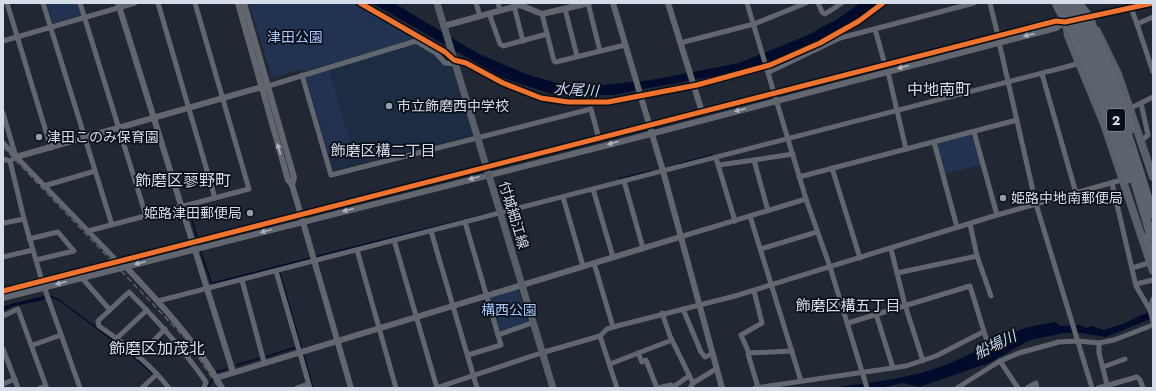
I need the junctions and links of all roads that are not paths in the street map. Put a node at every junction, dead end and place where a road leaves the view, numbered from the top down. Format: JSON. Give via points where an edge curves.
{"nodes":[{"id":1,"x":7,"y":3,"type":"edge"},
{"id":2,"x":43,"y":3,"type":"edge"},
{"id":3,"x":80,"y":3,"type":"edge"},
{"id":4,"x":135,"y":3,"type":"edge"},
{"id":5,"x":158,"y":3,"type":"edge"},
{"id":6,"x":195,"y":3,"type":"edge"},
{"id":7,"x":238,"y":3,"type":"edge"},
{"id":8,"x":244,"y":3,"type":"edge"},
{"id":9,"x":437,"y":3,"type":"edge"},
{"id":10,"x":476,"y":3,"type":"edge"},
{"id":11,"x":498,"y":3,"type":"edge"},
{"id":12,"x":589,"y":3,"type":"edge"},
{"id":13,"x":613,"y":3,"type":"edge"},
{"id":14,"x":668,"y":3,"type":"edge"},
{"id":15,"x":747,"y":3,"type":"edge"},
{"id":16,"x":806,"y":3,"type":"edge"},
{"id":17,"x":818,"y":3,"type":"edge"},
{"id":18,"x":842,"y":3,"type":"edge"},
{"id":19,"x":974,"y":3,"type":"edge"},
{"id":20,"x":990,"y":3,"type":"edge"},
{"id":21,"x":1051,"y":3,"type":"edge"},
{"id":22,"x":1056,"y":3,"type":"edge"},
{"id":23,"x":1064,"y":3,"type":"edge"},
{"id":24,"x":1072,"y":3,"type":"edge"},
{"id":25,"x":1078,"y":3,"type":"edge"},
{"id":26,"x":1084,"y":3,"type":"edge"},
{"id":27,"x":1153,"y":3,"type":"edge"},
{"id":28,"x":119,"y":5,"type":"edge"},
{"id":29,"x":514,"y":6,"type":"junction"},
{"id":30,"x":1132,"y":6,"type":"edge"},
{"id":31,"x":565,"y":9,"type":"junction"},
{"id":32,"x":500,"y":10,"type":"junction"},
{"id":33,"x":490,"y":13,"type":"junction"},
{"id":34,"x":542,"y":14,"type":"junction"},
{"id":35,"x":480,"y":16,"type":"junction"},
{"id":36,"x":1089,"y":17,"type":"junction"},
{"id":37,"x":1153,"y":17,"type":"edge"},
{"id":38,"x":84,"y":18,"type":"junction"},
{"id":39,"x":1065,"y":22,"type":"junction"},
{"id":40,"x":754,"y":24,"type":"junction"},
{"id":41,"x":1137,"y":24,"type":"junction"},
{"id":42,"x":444,"y":26,"type":"junction"},
{"id":43,"x":50,"y":27,"type":"junction"},
{"id":44,"x":875,"y":29,"type":"junction"},
{"id":45,"x":547,"y":34,"type":"junction"},
{"id":46,"x":17,"y":37,"type":"junction"},
{"id":47,"x":999,"y":39,"type":"junction"},
{"id":48,"x":3,"y":41,"type":"edge"},
{"id":49,"x":523,"y":41,"type":"junction"},
{"id":50,"x":680,"y":43,"type":"junction"},
{"id":51,"x":624,"y":45,"type":"junction"},
{"id":52,"x":600,"y":51,"type":"junction"},
{"id":53,"x":577,"y":56,"type":"junction"},
{"id":54,"x":454,"y":61,"type":"junction"},
{"id":55,"x":1081,"y":63,"type":"junction"},
{"id":56,"x":885,"y":65,"type":"junction"},
{"id":57,"x":1153,"y":69,"type":"edge"},
{"id":58,"x":769,"y":72,"type":"junction"},
{"id":59,"x":888,"y":72,"type":"junction"},
{"id":60,"x":1042,"y":74,"type":"junction"},
{"id":61,"x":302,"y":75,"type":"junction"},
{"id":62,"x":1008,"y":83,"type":"junction"},
{"id":63,"x":265,"y":87,"type":"junction"},
{"id":64,"x":775,"y":94,"type":"junction"},
{"id":65,"x":1153,"y":97,"type":"edge"},
{"id":66,"x":223,"y":98,"type":"junction"},
{"id":67,"x":777,"y":100,"type":"junction"},
{"id":68,"x":1141,"y":103,"type":"junction"},
{"id":69,"x":188,"y":108,"type":"junction"},
{"id":70,"x":1131,"y":108,"type":"junction"},
{"id":71,"x":897,"y":111,"type":"junction"},
{"id":72,"x":702,"y":112,"type":"junction"},
{"id":73,"x":3,"y":113,"type":"edge"},
{"id":74,"x":154,"y":117,"type":"junction"},
{"id":75,"x":1017,"y":120,"type":"junction"},
{"id":76,"x":649,"y":125,"type":"junction"},
{"id":77,"x":118,"y":128,"type":"junction"},
{"id":78,"x":974,"y":132,"type":"junction"},
{"id":79,"x":651,"y":133,"type":"junction"},
{"id":80,"x":85,"y":138,"type":"junction"},
{"id":81,"x":477,"y":138,"type":"junction"},
{"id":82,"x":599,"y":139,"type":"junction"},
{"id":83,"x":789,"y":139,"type":"junction"},
{"id":84,"x":1141,"y":141,"type":"junction"},
{"id":85,"x":934,"y":142,"type":"junction"},
{"id":86,"x":3,"y":144,"type":"edge"},
{"id":87,"x":51,"y":148,"type":"junction"},
{"id":88,"x":906,"y":149,"type":"junction"},
{"id":89,"x":793,"y":154,"type":"junction"},
{"id":90,"x":16,"y":157,"type":"junction"},
{"id":91,"x":716,"y":158,"type":"junction"},
{"id":92,"x":3,"y":159,"type":"edge"},
{"id":93,"x":754,"y":160,"type":"junction"},
{"id":94,"x":10,"y":161,"type":"junction"},
{"id":95,"x":719,"y":165,"type":"junction"},
{"id":96,"x":832,"y":168,"type":"junction"},
{"id":97,"x":95,"y":170,"type":"junction"},
{"id":98,"x":487,"y":170,"type":"junction"},
{"id":99,"x":663,"y":171,"type":"junction"},
{"id":100,"x":1153,"y":174,"type":"edge"},
{"id":101,"x":799,"y":177,"type":"junction"},
{"id":102,"x":1123,"y":180,"type":"junction"},
{"id":103,"x":624,"y":181,"type":"junction"},
{"id":104,"x":1112,"y":183,"type":"junction"},
{"id":105,"x":44,"y":186,"type":"junction"},
{"id":106,"x":593,"y":189,"type":"junction"},
{"id":107,"x":1076,"y":193,"type":"junction"},
{"id":108,"x":563,"y":197,"type":"junction"},
{"id":109,"x":1153,"y":197,"type":"edge"},
{"id":110,"x":215,"y":198,"type":"junction"},
{"id":111,"x":806,"y":199,"type":"junction"},
{"id":112,"x":1036,"y":204,"type":"junction"},
{"id":113,"x":182,"y":207,"type":"junction"},
{"id":114,"x":768,"y":211,"type":"junction"},
{"id":115,"x":500,"y":213,"type":"junction"},
{"id":116,"x":301,"y":215,"type":"junction"},
{"id":117,"x":997,"y":215,"type":"junction"},
{"id":118,"x":1153,"y":215,"type":"edge"},
{"id":119,"x":146,"y":216,"type":"junction"},
{"id":120,"x":750,"y":216,"type":"junction"},
{"id":121,"x":24,"y":218,"type":"junction"},
{"id":122,"x":735,"y":220,"type":"junction"},
{"id":123,"x":303,"y":222,"type":"junction"},
{"id":124,"x":465,"y":222,"type":"junction"},
{"id":125,"x":4,"y":223,"type":"dead end"},
{"id":126,"x":112,"y":224,"type":"junction"},
{"id":127,"x":970,"y":224,"type":"junction"},
{"id":128,"x":956,"y":227,"type":"junction"},
{"id":129,"x":431,"y":230,"type":"junction"},
{"id":130,"x":88,"y":231,"type":"junction"},
{"id":131,"x":817,"y":232,"type":"junction"},
{"id":132,"x":680,"y":237,"type":"junction"},
{"id":133,"x":30,"y":239,"type":"junction"},
{"id":134,"x":394,"y":240,"type":"junction"},
{"id":135,"x":193,"y":242,"type":"junction"},
{"id":136,"x":1153,"y":243,"type":"edge"},
{"id":137,"x":643,"y":248,"type":"junction"},
{"id":138,"x":761,"y":249,"type":"junction"},
{"id":139,"x":890,"y":249,"type":"junction"},
{"id":140,"x":33,"y":250,"type":"junction"},
{"id":141,"x":195,"y":250,"type":"junction"},
{"id":142,"x":357,"y":250,"type":"junction"},
{"id":143,"x":1153,"y":253,"type":"edge"},
{"id":144,"x":977,"y":256,"type":"junction"},
{"id":145,"x":3,"y":257,"type":"edge"},
{"id":146,"x":613,"y":257,"type":"junction"},
{"id":147,"x":860,"y":258,"type":"junction"},
{"id":148,"x":36,"y":260,"type":"junction"},
{"id":149,"x":315,"y":261,"type":"junction"},
{"id":150,"x":118,"y":262,"type":"junction"},
{"id":151,"x":1152,"y":262,"type":"edge"},
{"id":152,"x":594,"y":263,"type":"junction"},
{"id":153,"x":583,"y":266,"type":"junction"},
{"id":154,"x":126,"y":267,"type":"junction"},
{"id":155,"x":830,"y":267,"type":"junction"},
{"id":156,"x":1132,"y":268,"type":"junction"},
{"id":157,"x":276,"y":271,"type":"junction"},
{"id":158,"x":1153,"y":271,"type":"edge"},
{"id":159,"x":897,"y":273,"type":"junction"},
{"id":160,"x":82,"y":278,"type":"junction"},
{"id":161,"x":242,"y":280,"type":"junction"},
{"id":162,"x":1153,"y":280,"type":"edge"},
{"id":163,"x":43,"y":284,"type":"junction"},
{"id":164,"x":1136,"y":284,"type":"junction"},
{"id":165,"x":521,"y":285,"type":"junction"},
{"id":166,"x":772,"y":285,"type":"junction"},
{"id":167,"x":207,"y":288,"type":"junction"},
{"id":168,"x":3,"y":291,"type":"edge"},
{"id":169,"x":754,"y":291,"type":"junction"},
{"id":170,"x":486,"y":296,"type":"junction"},
{"id":171,"x":991,"y":296,"type":"dead end"},
{"id":172,"x":3,"y":298,"type":"edge"},
{"id":173,"x":1153,"y":299,"type":"edge"},
{"id":174,"x":158,"y":301,"type":"junction"},
{"id":175,"x":453,"y":305,"type":"junction"},
{"id":176,"x":905,"y":305,"type":"junction"},
{"id":177,"x":700,"y":306,"type":"junction"},
{"id":178,"x":683,"y":308,"type":"junction"},
{"id":179,"x":110,"y":310,"type":"junction"},
{"id":180,"x":147,"y":310,"type":"junction"},
{"id":181,"x":1150,"y":310,"type":"junction"},
{"id":182,"x":662,"y":313,"type":"junction"},
{"id":183,"x":876,"y":314,"type":"junction"},
{"id":184,"x":3,"y":316,"type":"edge"},
{"id":185,"x":417,"y":316,"type":"junction"},
{"id":186,"x":1153,"y":321,"type":"edge"},
{"id":187,"x":532,"y":323,"type":"junction"},
{"id":188,"x":848,"y":323,"type":"junction"},
{"id":189,"x":1153,"y":325,"type":"edge"},
{"id":190,"x":612,"y":327,"type":"junction"},
{"id":191,"x":379,"y":328,"type":"junction"},
{"id":192,"x":165,"y":329,"type":"junction"},
{"id":193,"x":983,"y":332,"type":"junction"},
{"id":194,"x":61,"y":335,"type":"junction"},
{"id":195,"x":498,"y":335,"type":"junction"},
{"id":196,"x":600,"y":336,"type":"junction"},
{"id":197,"x":117,"y":338,"type":"junction"},
{"id":198,"x":986,"y":338,"type":"dead end"},
{"id":199,"x":672,"y":340,"type":"junction"},
{"id":200,"x":338,"y":341,"type":"junction"},
{"id":201,"x":1078,"y":341,"type":"junction"},
{"id":202,"x":1099,"y":343,"type":"junction"},
{"id":203,"x":33,"y":346,"type":"junction"},
{"id":204,"x":3,"y":349,"type":"edge"},
{"id":205,"x":792,"y":351,"type":"junction"},
{"id":206,"x":300,"y":352,"type":"junction"},
{"id":207,"x":541,"y":353,"type":"junction"},
{"id":208,"x":638,"y":353,"type":"junction"},
{"id":209,"x":749,"y":353,"type":"junction"},
{"id":210,"x":712,"y":354,"type":"junction"},
{"id":211,"x":468,"y":355,"type":"junction"},
{"id":212,"x":1125,"y":359,"type":"dead end"},
{"id":213,"x":139,"y":360,"type":"junction"},
{"id":214,"x":923,"y":361,"type":"junction"},
{"id":215,"x":1000,"y":361,"type":"junction"},
{"id":216,"x":264,"y":362,"type":"junction"},
{"id":217,"x":610,"y":364,"type":"junction"},
{"id":218,"x":1103,"y":367,"type":"junction"},
{"id":219,"x":893,"y":368,"type":"junction"},
{"id":220,"x":716,"y":369,"type":"junction"},
{"id":221,"x":234,"y":372,"type":"junction"},
{"id":222,"x":863,"y":372,"type":"junction"},
{"id":223,"x":155,"y":375,"type":"junction"},
{"id":224,"x":689,"y":376,"type":"junction"},
{"id":225,"x":474,"y":377,"type":"junction"},
{"id":226,"x":216,"y":378,"type":"junction"},
{"id":227,"x":15,"y":380,"type":"junction"},
{"id":228,"x":801,"y":381,"type":"junction"},
{"id":229,"x":1118,"y":382,"type":"junction"},
{"id":230,"x":3,"y":384,"type":"edge"},
{"id":231,"x":692,"y":385,"type":"edge"},
{"id":232,"x":1107,"y":385,"type":"junction"},
{"id":233,"x":309,"y":386,"type":"edge"},
{"id":234,"x":18,"y":388,"type":"edge"},
{"id":235,"x":40,"y":388,"type":"edge"},
{"id":236,"x":80,"y":388,"type":"edge"},
{"id":237,"x":142,"y":388,"type":"edge"},
{"id":238,"x":169,"y":388,"type":"edge"},
{"id":239,"x":204,"y":388,"type":"edge"},
{"id":240,"x":222,"y":388,"type":"edge"},
{"id":241,"x":296,"y":388,"type":"edge"},
{"id":242,"x":351,"y":388,"type":"edge"},
{"id":243,"x":396,"y":388,"type":"edge"},
{"id":244,"x":437,"y":388,"type":"edge"},
{"id":245,"x":477,"y":388,"type":"edge"},
{"id":246,"x":553,"y":388,"type":"edge"},
{"id":247,"x":617,"y":388,"type":"edge"},
{"id":248,"x":658,"y":388,"type":"edge"},
{"id":249,"x":673,"y":388,"type":"edge"},
{"id":250,"x":722,"y":388,"type":"edge"},
{"id":251,"x":757,"y":388,"type":"edge"},
{"id":252,"x":867,"y":388,"type":"edge"},
{"id":253,"x":957,"y":388,"type":"edge"},
{"id":254,"x":1018,"y":388,"type":"edge"},
{"id":255,"x":1027,"y":388,"type":"edge"},
{"id":256,"x":1037,"y":388,"type":"edge"},
{"id":257,"x":1092,"y":388,"type":"edge"},
{"id":258,"x":1098,"y":388,"type":"edge"},
{"id":259,"x":1120,"y":388,"type":"edge"},
{"id":260,"x":1142,"y":388,"type":"edge"}],
"edges":[{"from":1,"to":46,"type":"street"},
{"from":2,"to":43,"type":"street"},
{"from":3,"to":38,"type":"street"},
{"from":4,"to":28,"type":"street"},
{"from":5,"to":69,"type":"street"},
{"from":6,"to":66,"type":"street"},
{"from":7,"to":63,"type":"street"},
{"from":8,"to":63,"type":"street"},
{"from":9,"to":42,"type":"main road","name":"付城細江線"},
{"from":10,"to":35,"type":"street"},
{"from":11,"to":32,"type":"street"},
{"from":12,"to":31,"type":"street"},
{"from":12,"to":52,"type":"street"},
{"from":13,"to":51,"type":"street"},
{"from":14,"to":50,"type":"street"},
{"from":15,"to":40,"type":"street"},
{"from":16,"to":40,"type":"street"},
{"from":17,"to":18,"type":"street","via":[[825,14]]},
{"from":19,"to":44,"type":"street"},
{"from":20,"to":47,"type":"street"},
{"from":21,"to":39,"type":"street"},
{"from":22,"to":39,"type":"highway"},
{"from":23,"to":136,"type":"highway","number":"2","bridge":true,"via":[[1086,46],[1108,100]]},
{"from":24,"to":118,"type":"highway","number":"2","bridge":true,"via":[[1092,42],[1116,101]]},
{"from":25,"to":36,"type":"highway"},
{"from":26,"to":36,"type":"street"},
{"from":27,"to":30,"type":"street"},
{"from":28,"to":38,"type":"street"},
{"from":28,"to":74,"type":"street"},
{"from":29,"to":32,"type":"street"},
{"from":29,"to":34,"type":"street","via":[[520,5]]},
{"from":29,"to":49,"type":"street"},
{"from":30,"to":36,"type":"street"},
{"from":30,"to":41,"type":"street"},
{"from":31,"to":34,"type":"street"},
{"from":31,"to":53,"type":"street"},
{"from":32,"to":33,"type":"street"},
{"from":33,"to":35,"type":"street"},
{"from":33,"to":49,"type":"street","via":[[500,44],[503,46]]},
{"from":34,"to":45,"type":"street"},
{"from":35,"to":42,"type":"street"},
{"from":36,"to":39,"type":"street"},
{"from":36,"to":70,"type":"highway","via":[[1103,41]]},
{"from":36,"to":109,"type":"highway","via":[[1131,129]]},
{"from":37,"to":41,"type":"street"},
{"from":38,"to":43,"type":"street"},
{"from":38,"to":77,"type":"street"},
{"from":39,"to":47,"type":"street","via":[[1056,21]]},
{"from":39,"to":55,"type":"highway","via":[[1068,36]]},
{"from":39,"to":143,"type":"highway","bridge":true,"via":[[1073,34],[1103,102]]},
{"from":40,"to":50,"type":"street"},
{"from":40,"to":58,"type":"street"},
{"from":41,"to":57,"type":"street"},
{"from":42,"to":54,"type":"main road","name":"付城細江線"},
{"from":43,"to":46,"type":"street"},
{"from":43,"to":80,"type":"street"},
{"from":44,"to":56,"type":"street"},
{"from":44,"to":58,"type":"street","via":[[840,38]]},
{"from":45,"to":49,"type":"street"},
{"from":45,"to":53,"type":"street","via":[[554,61]]},
{"from":46,"to":48,"type":"street"},
{"from":46,"to":87,"type":"street"},
{"from":47,"to":56,"type":"street"},
{"from":47,"to":59,"type":"street","one_way":true},
{"from":47,"to":62,"type":"street"},
{"from":50,"to":72,"type":"street"},
{"from":51,"to":52,"type":"street"},
{"from":51,"to":76,"type":"street"},
{"from":52,"to":53,"type":"street"},
{"from":54,"to":61,"type":"street","via":[[445,63],[436,53],[416,41]]},
{"from":54,"to":81,"type":"main road","name":"付城細江線"},
{"from":55,"to":60,"type":"street"},
{"from":55,"to":102,"type":"highway"},
{"from":56,"to":64,"type":"street"},
{"from":58,"to":64,"type":"street"},
{"from":59,"to":67,"type":"street"},
{"from":59,"to":71,"type":"street"},
{"from":60,"to":62,"type":"street"},
{"from":60,"to":107,"type":"street"},
{"from":61,"to":63,"type":"street"},
{"from":61,"to":81,"type":"street","via":[[331,175]]},
{"from":62,"to":71,"type":"street"},
{"from":62,"to":75,"type":"street"},
{"from":63,"to":66,"type":"street"},
{"from":63,"to":116,"type":"street","via":[[288,180]]},
{"from":64,"to":67,"type":"street"},
{"from":64,"to":72,"type":"street"},
{"from":65,"to":68,"type":"street"},
{"from":66,"to":69,"type":"street"},
{"from":66,"to":110,"type":"street","via":[[249,189]]},
{"from":67,"to":79,"type":"street","one_way":true},
{"from":67,"to":83,"type":"street"},
{"from":68,"to":70,"type":"street"},
{"from":68,"to":84,"type":"street","via":[[1148,135]]},
{"from":69,"to":74,"type":"street"},
{"from":69,"to":110,"type":"street"},
{"from":70,"to":84,"type":"highway"},
{"from":71,"to":83,"type":"street"},
{"from":71,"to":88,"type":"street"},
{"from":72,"to":76,"type":"street"},
{"from":73,"to":90,"type":"street"},
{"from":74,"to":77,"type":"street"},
{"from":74,"to":113,"type":"street"},
{"from":75,"to":78,"type":"street"},
{"from":75,"to":112,"type":"street"},
{"from":76,"to":79,"type":"street"},
{"from":76,"to":82,"type":"street"},
{"from":77,"to":80,"type":"street"},
{"from":77,"to":119,"type":"street"},
{"from":78,"to":85,"type":"street"},
{"from":78,"to":117,"type":"street"},
{"from":79,"to":98,"type":"street","one_way":true},
{"from":79,"to":99,"type":"street"},
{"from":80,"to":87,"type":"street"},
{"from":80,"to":97,"type":"street"},
{"from":81,"to":82,"type":"street","via":[[591,109]]},
{"from":81,"to":98,"type":"main road","name":"付城細江線"},
{"from":82,"to":98,"type":"street"},
{"from":83,"to":89,"type":"street"},
{"from":83,"to":91,"type":"street"},
{"from":84,"to":100,"type":"highway"},
{"from":85,"to":88,"type":"street"},
{"from":85,"to":128,"type":"street"},
{"from":86,"to":90,"type":"street"},
{"from":87,"to":90,"type":"street"},
{"from":88,"to":96,"type":"street"},
{"from":89,"to":93,"type":"street"},
{"from":89,"to":101,"type":"street"},
{"from":90,"to":94,"type":"street"},
{"from":90,"to":105,"type":"street"},
{"from":91,"to":95,"type":"street"},
{"from":91,"to":99,"type":"street"},
{"from":92,"to":94,"type":"street"},
{"from":93,"to":95,"type":"street"},
{"from":93,"to":114,"type":"street"},
{"from":94,"to":121,"type":"street"},
{"from":95,"to":122,"type":"street"},
{"from":96,"to":101,"type":"street"},
{"from":96,"to":147,"type":"street"},
{"from":97,"to":105,"type":"street"},
{"from":97,"to":126,"type":"street"},
{"from":98,"to":115,"type":"main road","name":"付城細江線"},
{"from":98,"to":116,"type":"street"},
{"from":98,"to":123,"type":"street","one_way":true},
{"from":99,"to":103,"type":"street"},
{"from":99,"to":132,"type":"street"},
{"from":100,"to":102,"type":"street"},
{"from":101,"to":111,"type":"street"},
{"from":102,"to":104,"type":"street"},
{"from":102,"to":151,"type":"highway"},
{"from":103,"to":106,"type":"street"},
{"from":103,"to":137,"type":"street"},
{"from":104,"to":107,"type":"street"},
{"from":104,"to":156,"type":"street"},
{"from":105,"to":130,"type":"street"},
{"from":106,"to":108,"type":"street"},
{"from":106,"to":146,"type":"street"},
{"from":107,"to":112,"type":"street"},
{"from":108,"to":115,"type":"street"},
{"from":108,"to":153,"type":"street"},
{"from":110,"to":113,"type":"street"},
{"from":111,"to":114,"type":"street"},
{"from":111,"to":131,"type":"street"},
{"from":112,"to":117,"type":"street"},
{"from":112,"to":201,"type":"street"},
{"from":113,"to":119,"type":"street"},
{"from":113,"to":135,"type":"street"},
{"from":114,"to":120,"type":"street"},
{"from":115,"to":124,"type":"street"},
{"from":115,"to":165,"type":"main road","name":"付城細江線"},
{"from":116,"to":123,"type":"street"},
{"from":116,"to":135,"type":"street"},
{"from":117,"to":127,"type":"street"},
{"from":119,"to":126,"type":"street"},
{"from":120,"to":122,"type":"street"},
{"from":120,"to":138,"type":"street"},
{"from":121,"to":125,"type":"street"},
{"from":121,"to":133,"type":"street"},
{"from":122,"to":132,"type":"street"},
{"from":123,"to":141,"type":"street","one_way":true},
{"from":123,"to":149,"type":"street"},
{"from":124,"to":129,"type":"street"},
{"from":124,"to":170,"type":"street"},
{"from":126,"to":130,"type":"street"},
{"from":127,"to":128,"type":"street"},
{"from":127,"to":144,"type":"street"},
{"from":128,"to":139,"type":"street"},
{"from":129,"to":134,"type":"street"},
{"from":129,"to":175,"type":"street"},
{"from":130,"to":150,"type":"street"},
{"from":131,"to":138,"type":"street"},
{"from":131,"to":155,"type":"street"},
{"from":132,"to":137,"type":"street"},
{"from":132,"to":177,"type":"street"},
{"from":133,"to":140,"type":"street"},
{"from":133,"to":148,"type":"street","via":[[58,232],[74,251]]},
{"from":134,"to":142,"type":"street"},
{"from":134,"to":185,"type":"street"},
{"from":135,"to":141,"type":"street"},
{"from":135,"to":150,"type":"street"},
{"from":137,"to":146,"type":"street"},
{"from":138,"to":166,"type":"street"},
{"from":139,"to":147,"type":"street"},
{"from":139,"to":159,"type":"street"},
{"from":140,"to":145,"type":"street"},
{"from":140,"to":148,"type":"street"},
{"from":141,"to":154,"type":"street","one_way":true},
{"from":141,"to":167,"type":"street"},
{"from":142,"to":149,"type":"street"},
{"from":142,"to":191,"type":"street"},
{"from":144,"to":159,"type":"street"},
{"from":144,"to":171,"type":"street"},
{"from":146,"to":152,"type":"street"},
{"from":147,"to":155,"type":"street"},
{"from":148,"to":163,"type":"street"},
{"from":149,"to":157,"type":"street"},
{"from":149,"to":200,"type":"street"},
{"from":150,"to":163,"type":"street"},
{"from":151,"to":156,"type":"street"},
{"from":151,"to":158,"type":"highway"},
{"from":152,"to":153,"type":"street"},
{"from":152,"to":190,"type":"street"},
{"from":153,"to":165,"type":"street"},
{"from":154,"to":160,"type":"street"},
{"from":154,"to":174,"type":"street"},
{"from":155,"to":166,"type":"street"},
{"from":155,"to":188,"type":"street"},
{"from":156,"to":164,"type":"street"},
{"from":157,"to":161,"type":"street"},
{"from":157,"to":206,"type":"street"},
{"from":159,"to":176,"type":"street"},
{"from":160,"to":163,"type":"street","one_way":true},
{"from":160,"to":179,"type":"street"},
{"from":161,"to":167,"type":"street"},
{"from":161,"to":216,"type":"street"},
{"from":162,"to":164,"type":"street"},
{"from":163,"to":168,"type":"street"},
{"from":163,"to":172,"type":"street"},
{"from":163,"to":194,"type":"street"},
{"from":164,"to":181,"type":"street"},
{"from":165,"to":170,"type":"street"},
{"from":165,"to":187,"type":"main road","name":"付城細江線"},
{"from":166,"to":169,"type":"street"},
{"from":166,"to":205,"type":"street"},
{"from":167,"to":174,"type":"street"},
{"from":167,"to":221,"type":"street"},
{"from":169,"to":177,"type":"street"},
{"from":169,"to":209,"type":"street","via":[[762,323],[741,335]]},
{"from":170,"to":175,"type":"street"},
{"from":170,"to":195,"type":"street"},
{"from":173,"to":181,"type":"street"},
{"from":174,"to":226,"type":"street"},
{"from":175,"to":185,"type":"street"},
{"from":175,"to":211,"type":"street"},
{"from":176,"to":183,"type":"street"},
{"from":176,"to":193,"type":"street","via":[[970,286]]},
{"from":176,"to":214,"type":"street"},
{"from":177,"to":178,"type":"street"},
{"from":177,"to":210,"type":"street"},
{"from":178,"to":182,"type":"street"},
{"from":178,"to":210,"type":"street","via":[[701,352],[705,357]]},
{"from":179,"to":180,"type":"street","via":[[129,292]]},
{"from":179,"to":197,"type":"street","via":[[98,321],[99,326]]},
{"from":180,"to":192,"type":"street"},
{"from":180,"to":197,"type":"street"},
{"from":181,"to":186,"type":"street"},
{"from":182,"to":190,"type":"street"},
{"from":182,"to":199,"type":"street"},
{"from":183,"to":188,"type":"street"},
{"from":183,"to":219,"type":"street"},
{"from":184,"to":203,"type":"street","via":[[18,309]]},
{"from":185,"to":191,"type":"street"},
{"from":185,"to":244,"type":"street"},
{"from":187,"to":195,"type":"street"},
{"from":187,"to":207,"type":"main road","name":"付城細江線"},
{"from":188,"to":222,"type":"street"},
{"from":189,"to":202,"type":"street"},
{"from":190,"to":196,"type":"street"},
{"from":191,"to":200,"type":"street"},
{"from":191,"to":243,"type":"street"},
{"from":192,"to":213,"type":"street"},
{"from":192,"to":239,"type":"street","via":[[206,382]]},
{"from":193,"to":198,"type":"street"},
{"from":193,"to":214,"type":"street"},
{"from":194,"to":203,"type":"street"},
{"from":194,"to":236,"type":"street"},
{"from":195,"to":211,"type":"street","via":[[501,345]]},
{"from":196,"to":207,"type":"street"},
{"from":196,"to":217,"type":"street"},
{"from":197,"to":213,"type":"street"},
{"from":199,"to":208,"type":"street"},
{"from":199,"to":224,"type":"street"},
{"from":200,"to":206,"type":"street"},
{"from":200,"to":242,"type":"street"},
{"from":201,"to":202,"type":"street"},
{"from":201,"to":215,"type":"street","via":[[1059,342]]},
{"from":201,"to":257,"type":"street"},
{"from":202,"to":218,"type":"street"},
{"from":203,"to":235,"type":"street","via":[[46,386]]},
{"from":204,"to":227,"type":"street"},
{"from":205,"to":209,"type":"street"},
{"from":205,"to":228,"type":"street"},
{"from":206,"to":216,"type":"street"},
{"from":206,"to":233,"type":"street"},
{"from":207,"to":225,"type":"street"},
{"from":207,"to":246,"type":"main road","name":"付城細江線"},
{"from":208,"to":217,"type":"street"},
{"from":208,"to":248,"type":"street","via":[[642,362],[646,360]]},
{"from":209,"to":251,"type":"street"},
{"from":210,"to":220,"type":"street"},
{"from":211,"to":225,"type":"street"},
{"from":212,"to":218,"type":"street"},
{"from":213,"to":223,"type":"street"},
{"from":214,"to":219,"type":"street"},
{"from":215,"to":253,"type":"street"},
{"from":215,"to":254,"type":"street"},
{"from":216,"to":221,"type":"street"},
{"from":217,"to":247,"type":"street"},
{"from":218,"to":232,"type":"street"},
{"from":219,"to":222,"type":"street"},
{"from":220,"to":231,"type":"street"},
{"from":220,"to":250,"type":"street"},
{"from":221,"to":226,"type":"street"},
{"from":222,"to":228,"type":"street"},
{"from":222,"to":252,"type":"street"},
{"from":223,"to":237,"type":"street"},
{"from":223,"to":238,"type":"street"},
{"from":224,"to":231,"type":"street"},
{"from":224,"to":249,"type":"street"},
{"from":225,"to":244,"type":"street"},
{"from":225,"to":245,"type":"street"},
{"from":226,"to":240,"type":"street"},
{"from":227,"to":230,"type":"street"},
{"from":227,"to":234,"type":"street"},
{"from":228,"to":251,"type":"street"},
{"from":229,"to":232,"type":"street"},
{"from":229,"to":259,"type":"street"},
{"from":229,"to":260,"type":"street","via":[[1137,377]]},
{"from":232,"to":258,"type":"street"},
{"from":233,"to":241,"type":"street"},
{"from":248,"to":249,"type":"street","via":[[671,385]]},
{"from":255,"to":256,"type":"street","via":[[1036,383]]}]}
